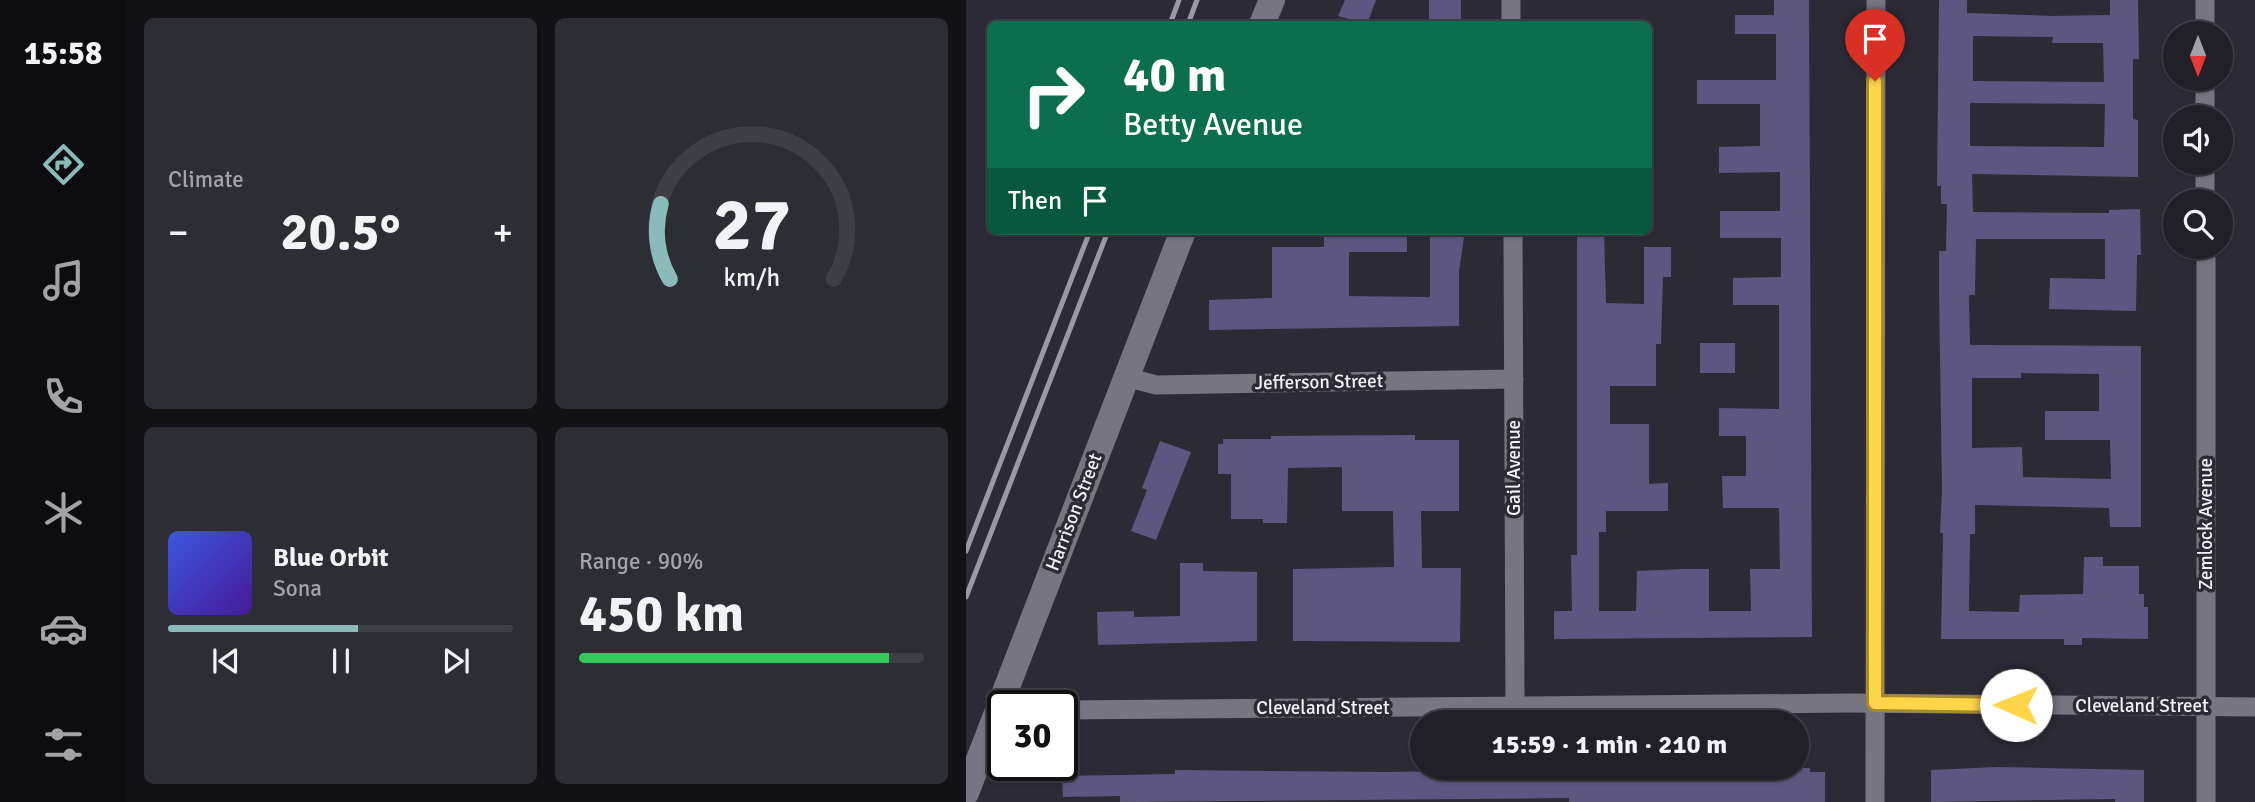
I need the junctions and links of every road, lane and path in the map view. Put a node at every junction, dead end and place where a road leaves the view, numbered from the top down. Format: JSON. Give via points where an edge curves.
{"nodes":[{"id":1,"x":1272,"y":0,"type":"edge"},
{"id":2,"x":1511,"y":0,"type":"edge"},
{"id":3,"x":1876,"y":0,"type":"edge"},
{"id":4,"x":2205,"y":0,"type":"edge"},
{"id":5,"x":1263,"y":21,"type":"edge"},
{"id":6,"x":1511,"y":21,"type":"edge"},
{"id":7,"x":2205,"y":21,"type":"edge"},
{"id":8,"x":1181,"y":235,"type":"edge"},
{"id":9,"x":1513,"y":235,"type":"edge"},
{"id":10,"x":2206,"y":259,"type":"edge"},
{"id":11,"x":1126,"y":377,"type":"junction"},
{"id":12,"x":1514,"y":379,"type":"junction"},
{"id":13,"x":1011,"y":690,"type":"edge"},
{"id":14,"x":1875,"y":703,"type":"junction"},
{"id":15,"x":1515,"y":706,"type":"junction"},
{"id":16,"x":2205,"y":706,"type":"junction"},
{"id":17,"x":2255,"y":707,"type":"edge"},
{"id":18,"x":1078,"y":710,"type":"edge"},
{"id":19,"x":987,"y":746,"type":"edge"},
{"id":20,"x":966,"y":793,"type":"edge"},
{"id":21,"x":1875,"y":802,"type":"edge"},
{"id":22,"x":2206,"y":802,"type":"edge"}],
"edges":[{"from":1,"to":5,"type":"main road"},
{"from":2,"to":6,"type":"street"},
{"from":3,"to":14,"type":"street"},
{"from":4,"to":7,"type":"street"},
{"from":8,"to":11,"type":"main road","name":"Harrison Street"},
{"from":9,"to":12,"type":"street","name":"Gail Avenue"},
{"from":10,"to":16,"type":"street","name":"Zemlock Avenue"},
{"from":11,"to":12,"type":"street","name":"Jefferson Street","via":[[1156,385]]},
{"from":11,"to":13,"type":"main road","name":"Harrison Street"},
{"from":12,"to":15,"type":"street","name":"Gail Avenue"},
{"from":14,"to":15,"type":"street","name":"Cleveland Street"},
{"from":14,"to":16,"type":"street","name":"Cleveland Street"},
{"from":14,"to":21,"type":"street"},
{"from":15,"to":18,"type":"street","name":"Cleveland Street"},
{"from":16,"to":17,"type":"street","name":"Cleveland Street"},
{"from":16,"to":22,"type":"street","name":"Zemlock Avenue"},
{"from":19,"to":20,"type":"main road","name":"Harrison Street"}]}
